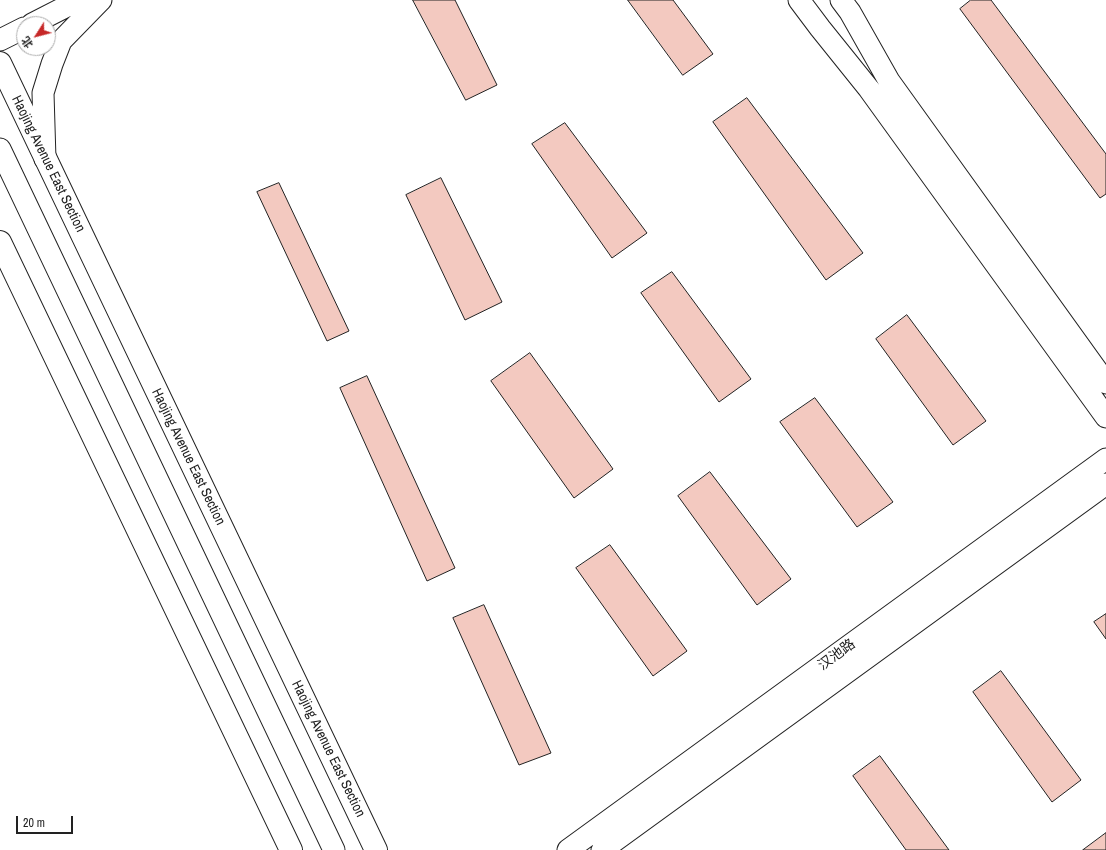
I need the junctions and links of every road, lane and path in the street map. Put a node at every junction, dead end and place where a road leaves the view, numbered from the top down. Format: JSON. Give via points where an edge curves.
{"nodes":[{"id":1,"x":79,"y":0,"type":"edge"},
{"id":2,"x":101,"y":0,"type":"edge"},
{"id":3,"x":799,"y":0,"type":"edge"},
{"id":4,"x":841,"y":0,"type":"edge"},
{"id":5,"x":48,"y":16,"type":"edge"},
{"id":6,"x":16,"y":32,"type":"edge"},
{"id":7,"x":0,"y":40,"type":"edge"},
{"id":8,"x":0,"y":63,"type":"edge"},
{"id":9,"x":0,"y":149,"type":"edge"},
{"id":10,"x":46,"y":159,"type":"junction"},
{"id":11,"x":0,"y":242,"type":"edge"},
{"id":12,"x":1106,"y":383,"type":"edge"},
{"id":13,"x":1106,"y":417,"type":"edge"},
{"id":14,"x":1106,"y":459,"type":"edge"},
{"id":15,"x":1106,"y":484,"type":"edge"},
{"id":16,"x":291,"y":850,"type":"edge"},
{"id":17,"x":334,"y":850,"type":"edge"},
{"id":18,"x":376,"y":850,"type":"edge"},
{"id":19,"x":568,"y":850,"type":"edge"},
{"id":20,"x":602,"y":850,"type":"edge"}],
"edges":[{"from":1,"to":5,"type":"street"},
{"from":2,"to":10,"type":"street","via":[[61,41],[52,64],[44,93]]},
{"from":3,"to":13,"type":"street","via":[[869,89]]},
{"from":4,"to":12,"type":"street","via":[[889,81]]},
{"from":6,"to":7,"type":"street"},
{"from":8,"to":10,"type":"main road","name":"Haojing Avenue East Section"},
{"from":9,"to":17,"type":"street"},
{"from":10,"to":18,"type":"main road","name":"Haojing Avenue East Section"},
{"from":11,"to":16,"type":"main road"},
{"from":14,"to":19,"type":"street","name":"汉池路"},
{"from":15,"to":20,"type":"street","name":"汉池路"}]}
